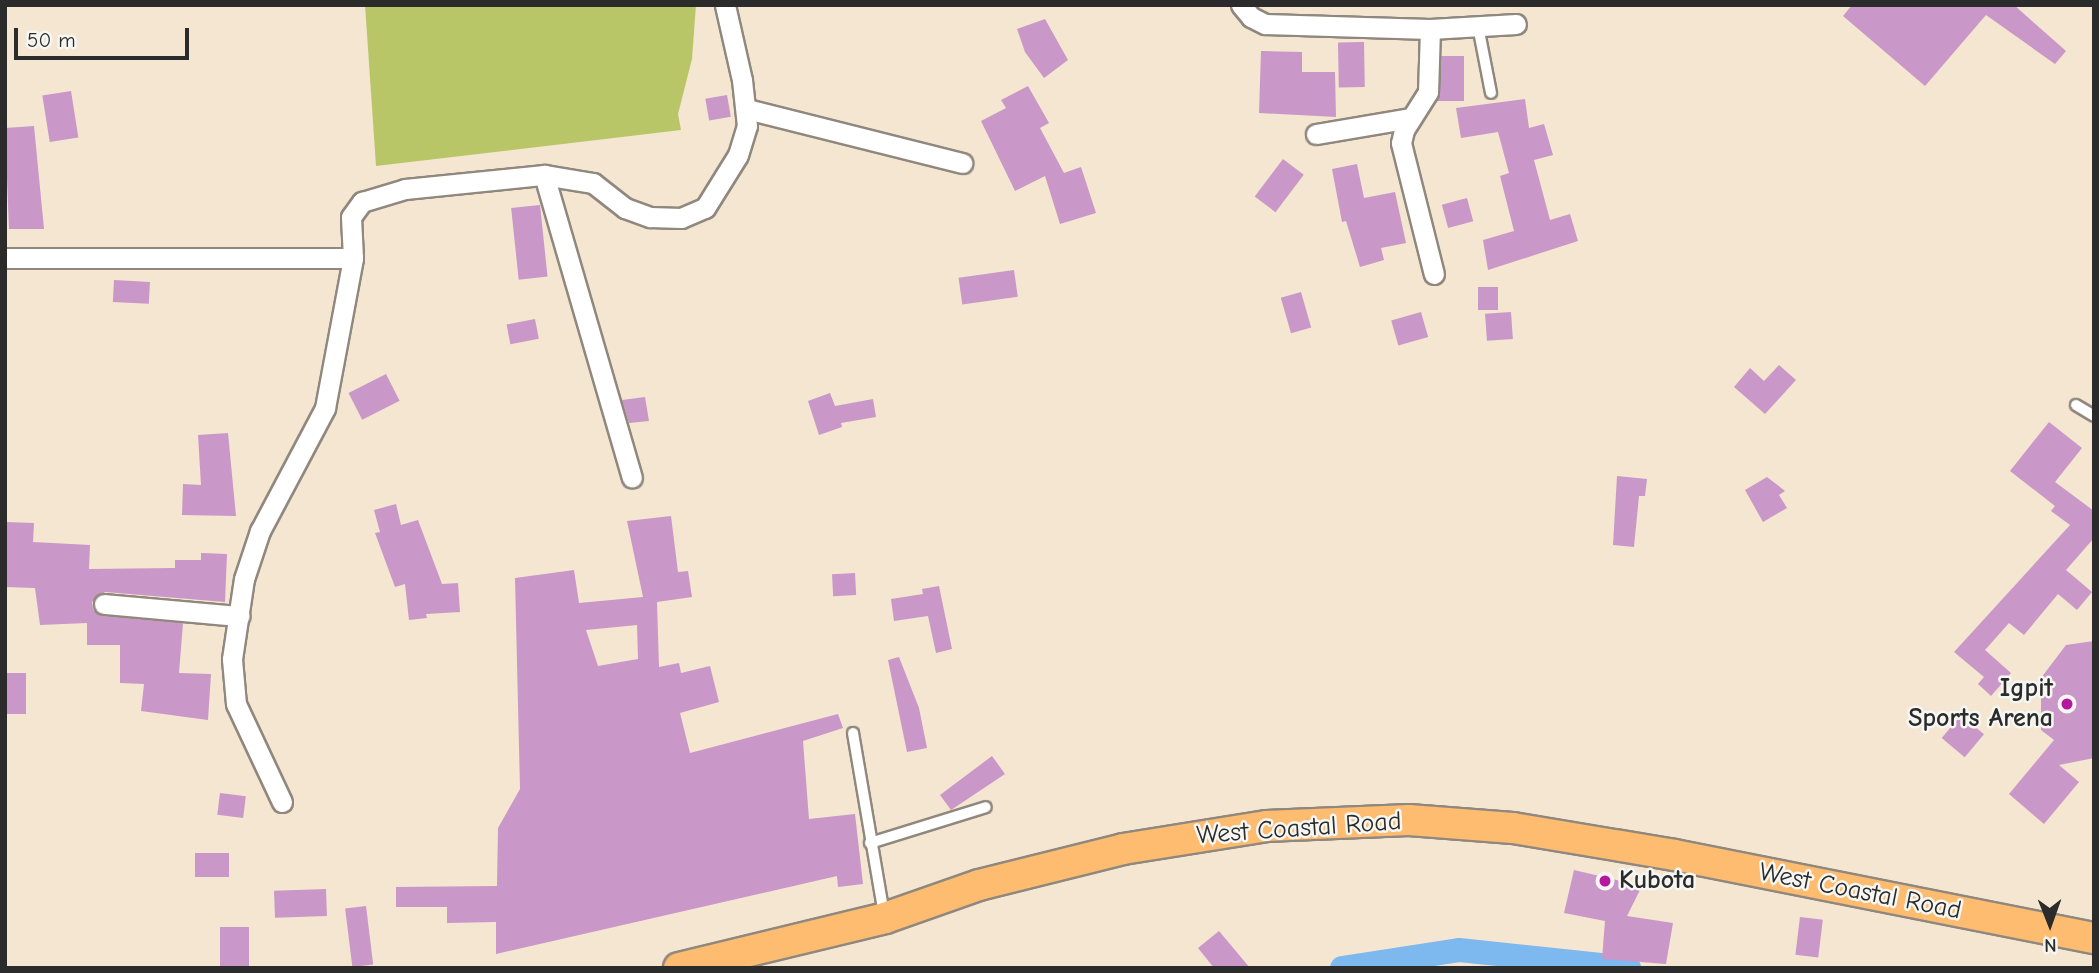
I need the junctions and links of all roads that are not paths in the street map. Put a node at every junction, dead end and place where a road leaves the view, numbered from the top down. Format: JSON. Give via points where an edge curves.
{"nodes":[{"id":1,"x":724,"y":5,"type":"edge"},
{"id":2,"x":1241,"y":5,"type":"edge"},
{"id":3,"x":1516,"y":24,"type":"dead end"},
{"id":4,"x":1478,"y":26,"type":"junction"},
{"id":5,"x":1430,"y":29,"type":"junction"},
{"id":6,"x":1492,"y":93,"type":"dead end"},
{"id":7,"x":747,"y":109,"type":"junction"},
{"id":8,"x":1411,"y":118,"type":"junction"},
{"id":9,"x":1316,"y":134,"type":"dead end"},
{"id":10,"x":962,"y":163,"type":"dead end"},
{"id":11,"x":544,"y":175,"type":"junction"},
{"id":12,"x":5,"y":258,"type":"edge"},
{"id":13,"x":354,"y":258,"type":"junction"},
{"id":14,"x":1434,"y":274,"type":"dead end"},
{"id":15,"x":2076,"y":405,"type":"dead end"},
{"id":16,"x":2094,"y":416,"type":"edge"},
{"id":17,"x":632,"y":477,"type":"dead end"},
{"id":18,"x":104,"y":604,"type":"dead end"},
{"id":19,"x":239,"y":616,"type":"junction"},
{"id":20,"x":853,"y":733,"type":"dead end"},
{"id":21,"x":282,"y":802,"type":"dead end"},
{"id":22,"x":986,"y":807,"type":"dead end"},
{"id":23,"x":870,"y":843,"type":"junction"},
{"id":24,"x":885,"y":918,"type":"junction"},
{"id":25,"x":2094,"y":939,"type":"edge"},
{"id":26,"x":679,"y":968,"type":"edge"}],
"edges":[{"from":1,"to":7,"type":"street"},
{"from":2,"to":5,"type":"street","via":[[1265,24]]},
{"from":3,"to":4,"type":"street"},
{"from":4,"to":5,"type":"street"},
{"from":4,"to":6,"type":"lane"},
{"from":5,"to":8,"type":"street","via":[[1428,92]]},
{"from":7,"to":10,"type":"street"},
{"from":7,"to":11,"type":"street","via":[[738,155],[719,191],[705,208],[681,218],[650,217],[625,208],[593,183]]},
{"from":8,"to":9,"type":"street"},
{"from":8,"to":14,"type":"street","via":[[1401,144]]},
{"from":11,"to":13,"type":"street","via":[[405,190],[362,202],[351,217]]},
{"from":11,"to":17,"type":"street"},
{"from":12,"to":13,"type":"street"},
{"from":13,"to":19,"type":"street","via":[[324,408],[260,531],[244,579]]},
{"from":15,"to":16,"type":"lane"},
{"from":18,"to":19,"type":"street"},
{"from":19,"to":21,"type":"street","via":[[232,659],[236,704]]},
{"from":20,"to":23,"type":"lane"},
{"from":22,"to":23,"type":"lane"},
{"from":23,"to":24,"type":"lane"},
{"from":24,"to":25,"type":"main road","name":"West Coastal Road","via":[[979,885],[1135,847],[1266,826],[1409,820],[1513,828],[1674,855]]},
{"from":24,"to":26,"type":"main road","name":"West Coastal Road"}]}
